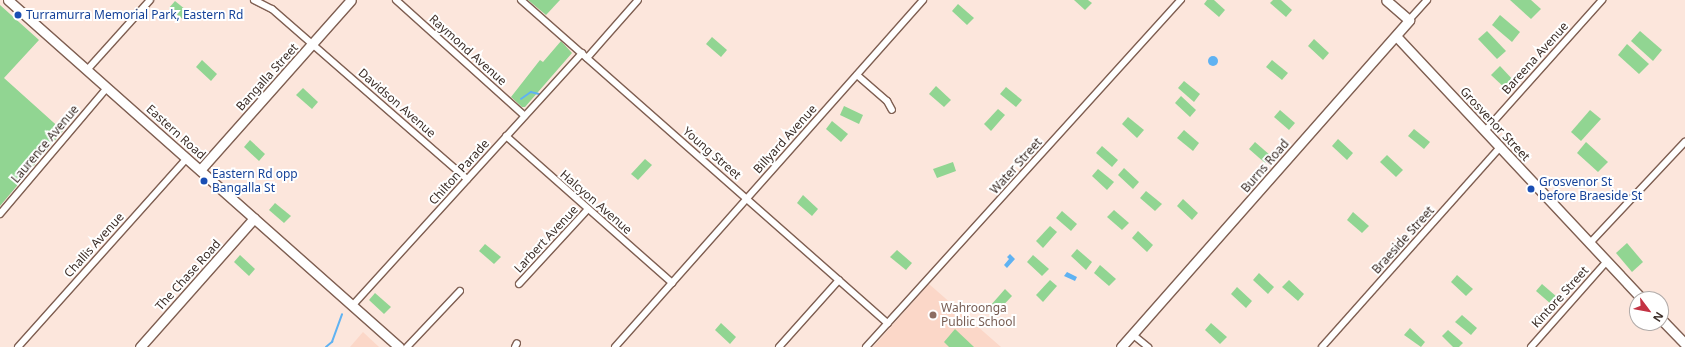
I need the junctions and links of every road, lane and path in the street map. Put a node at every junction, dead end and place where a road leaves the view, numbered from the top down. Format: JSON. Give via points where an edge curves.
{"nodes":[{"id":1,"x":8,"y":0,"type":"edge"},
{"id":2,"x":150,"y":0,"type":"edge"},
{"id":3,"x":254,"y":0,"type":"edge"},
{"id":4,"x":351,"y":0,"type":"edge"},
{"id":5,"x":396,"y":0,"type":"edge"},
{"id":6,"x":522,"y":0,"type":"edge"},
{"id":7,"x":638,"y":0,"type":"edge"},
{"id":8,"x":923,"y":0,"type":"edge"},
{"id":9,"x":1182,"y":0,"type":"edge"},
{"id":10,"x":1386,"y":0,"type":"edge"},
{"id":11,"x":1426,"y":0,"type":"edge"},
{"id":12,"x":1602,"y":0,"type":"edge"},
{"id":13,"x":1409,"y":20,"type":"junction"},
{"id":14,"x":1396,"y":36,"type":"junction"},
{"id":15,"x":313,"y":44,"type":"junction"},
{"id":16,"x":584,"y":56,"type":"junction"},
{"id":17,"x":87,"y":70,"type":"junction"},
{"id":18,"x":857,"y":75,"type":"junction"},
{"id":19,"x":107,"y":88,"type":"junction"},
{"id":20,"x":892,"y":110,"type":"dead end"},
{"id":21,"x":525,"y":116,"type":"junction"},
{"id":22,"x":1485,"y":131,"type":"junction"},
{"id":23,"x":506,"y":136,"type":"junction"},
{"id":24,"x":1685,"y":142,"type":"edge"},
{"id":25,"x":1500,"y":147,"type":"junction"},
{"id":26,"x":187,"y":158,"type":"junction"},
{"id":27,"x":200,"y":170,"type":"junction"},
{"id":28,"x":467,"y":179,"type":"junction"},
{"id":29,"x":747,"y":199,"type":"junction"},
{"id":30,"x":588,"y":209,"type":"junction"},
{"id":31,"x":0,"y":214,"type":"edge"},
{"id":32,"x":254,"y":218,"type":"junction"},
{"id":33,"x":1590,"y":243,"type":"junction"},
{"id":34,"x":1607,"y":262,"type":"junction"},
{"id":35,"x":839,"y":280,"type":"junction"},
{"id":36,"x":672,"y":283,"type":"junction"},
{"id":37,"x":519,"y":284,"type":"dead end"},
{"id":38,"x":460,"y":291,"type":"dead end"},
{"id":39,"x":1634,"y":291,"type":"edge"},
{"id":40,"x":352,"y":306,"type":"junction"},
{"id":41,"x":888,"y":323,"type":"junction"},
{"id":42,"x":1669,"y":327,"type":"edge"},
{"id":43,"x":1132,"y":334,"type":"junction"},
{"id":44,"x":1685,"y":344,"type":"edge"},
{"id":45,"x":18,"y":347,"type":"edge"},
{"id":46,"x":140,"y":347,"type":"edge"},
{"id":47,"x":399,"y":347,"type":"edge"},
{"id":48,"x":407,"y":347,"type":"edge"},
{"id":49,"x":616,"y":347,"type":"edge"},
{"id":50,"x":779,"y":347,"type":"edge"},
{"id":51,"x":866,"y":347,"type":"edge"},
{"id":52,"x":1121,"y":347,"type":"edge"},
{"id":53,"x":1148,"y":347,"type":"edge"},
{"id":54,"x":1322,"y":347,"type":"edge"},
{"id":55,"x":1530,"y":347,"type":"edge"}],
"edges":[{"from":1,"to":17,"type":"street","name":"Eastern Road"},
{"from":2,"to":17,"type":"street"},
{"from":3,"to":15,"type":"street","name":"Davidson Avenue","via":[[272,9]]},
{"from":4,"to":15,"type":"street","name":"Bangalla Street"},
{"from":5,"to":21,"type":"street","name":"Raymond Avenue"},
{"from":6,"to":16,"type":"street","name":"Young Street"},
{"from":7,"to":16,"type":"street","name":"Chilton Parade"},
{"from":8,"to":18,"type":"street","name":"Billyard Avenue"},
{"from":9,"to":41,"type":"street","name":"Water Street"},
{"from":10,"to":13,"type":"street"},
{"from":11,"to":13,"type":"street","name":"Burns Road"},
{"from":12,"to":22,"type":"street","name":"Bareena Avenue"},
{"from":13,"to":14,"type":"street","name":"Burns Road"},
{"from":14,"to":22,"type":"street","name":"Grosvenor Street"},
{"from":14,"to":43,"type":"street","name":"Burns Road"},
{"from":15,"to":27,"type":"street","name":"Bangalla Street"},
{"from":15,"to":28,"type":"street","name":"Davidson Avenue"},
{"from":16,"to":21,"type":"street","name":"Chilton Parade"},
{"from":16,"to":29,"type":"street","name":"Young Street"},
{"from":17,"to":19,"type":"street","name":"Eastern Road"},
{"from":18,"to":20,"type":"street","via":[[887,101]]},
{"from":18,"to":29,"type":"street","name":"Billyard Avenue"},
{"from":19,"to":26,"type":"street","name":"Eastern Road"},
{"from":19,"to":31,"type":"street","name":"Laurence Avenue"},
{"from":21,"to":23,"type":"street","name":"Chilton Parade"},
{"from":22,"to":25,"type":"street","name":"Grosvenor Street"},
{"from":23,"to":28,"type":"street","name":"Chilton Parade"},
{"from":23,"to":30,"type":"street","name":"Halcyon Avenue"},
{"from":24,"to":33,"type":"street"},
{"from":25,"to":33,"type":"street","name":"Grosvenor Street"},
{"from":25,"to":54,"type":"street","name":"Braeside Street"},
{"from":26,"to":27,"type":"street","name":"Eastern Road"},
{"from":26,"to":45,"type":"street","name":"Challis Avenue"},
{"from":27,"to":32,"type":"street","name":"Eastern Road"},
{"from":28,"to":40,"type":"street","name":"Chilton Parade"},
{"from":29,"to":35,"type":"street","name":"Young Street"},
{"from":29,"to":36,"type":"street","name":"Billyard Avenue"},
{"from":30,"to":36,"type":"street","name":"Halcyon Avenue"},
{"from":30,"to":37,"type":"street","name":"Larbert Avenue"},
{"from":32,"to":40,"type":"street","name":"Eastern Road"},
{"from":32,"to":46,"type":"street","name":"The Chase Road"},
{"from":33,"to":34,"type":"street","name":"Grosvenor Street"},
{"from":34,"to":39,"type":"street","name":"Grosvenor Street"},
{"from":34,"to":55,"type":"street","name":"Kintore Street"},
{"from":35,"to":41,"type":"street","name":"Young Street"},
{"from":35,"to":50,"type":"street"},
{"from":36,"to":49,"type":"street","name":"Billyard Avenue"},
{"from":38,"to":48,"type":"street"},
{"from":40,"to":47,"type":"street","name":"Eastern Road"},
{"from":41,"to":51,"type":"street","name":"Water Street"},
{"from":42,"to":44,"type":"street"},
{"from":43,"to":52,"type":"street","name":"Burns Road"},
{"from":43,"to":53,"type":"street"}]}
